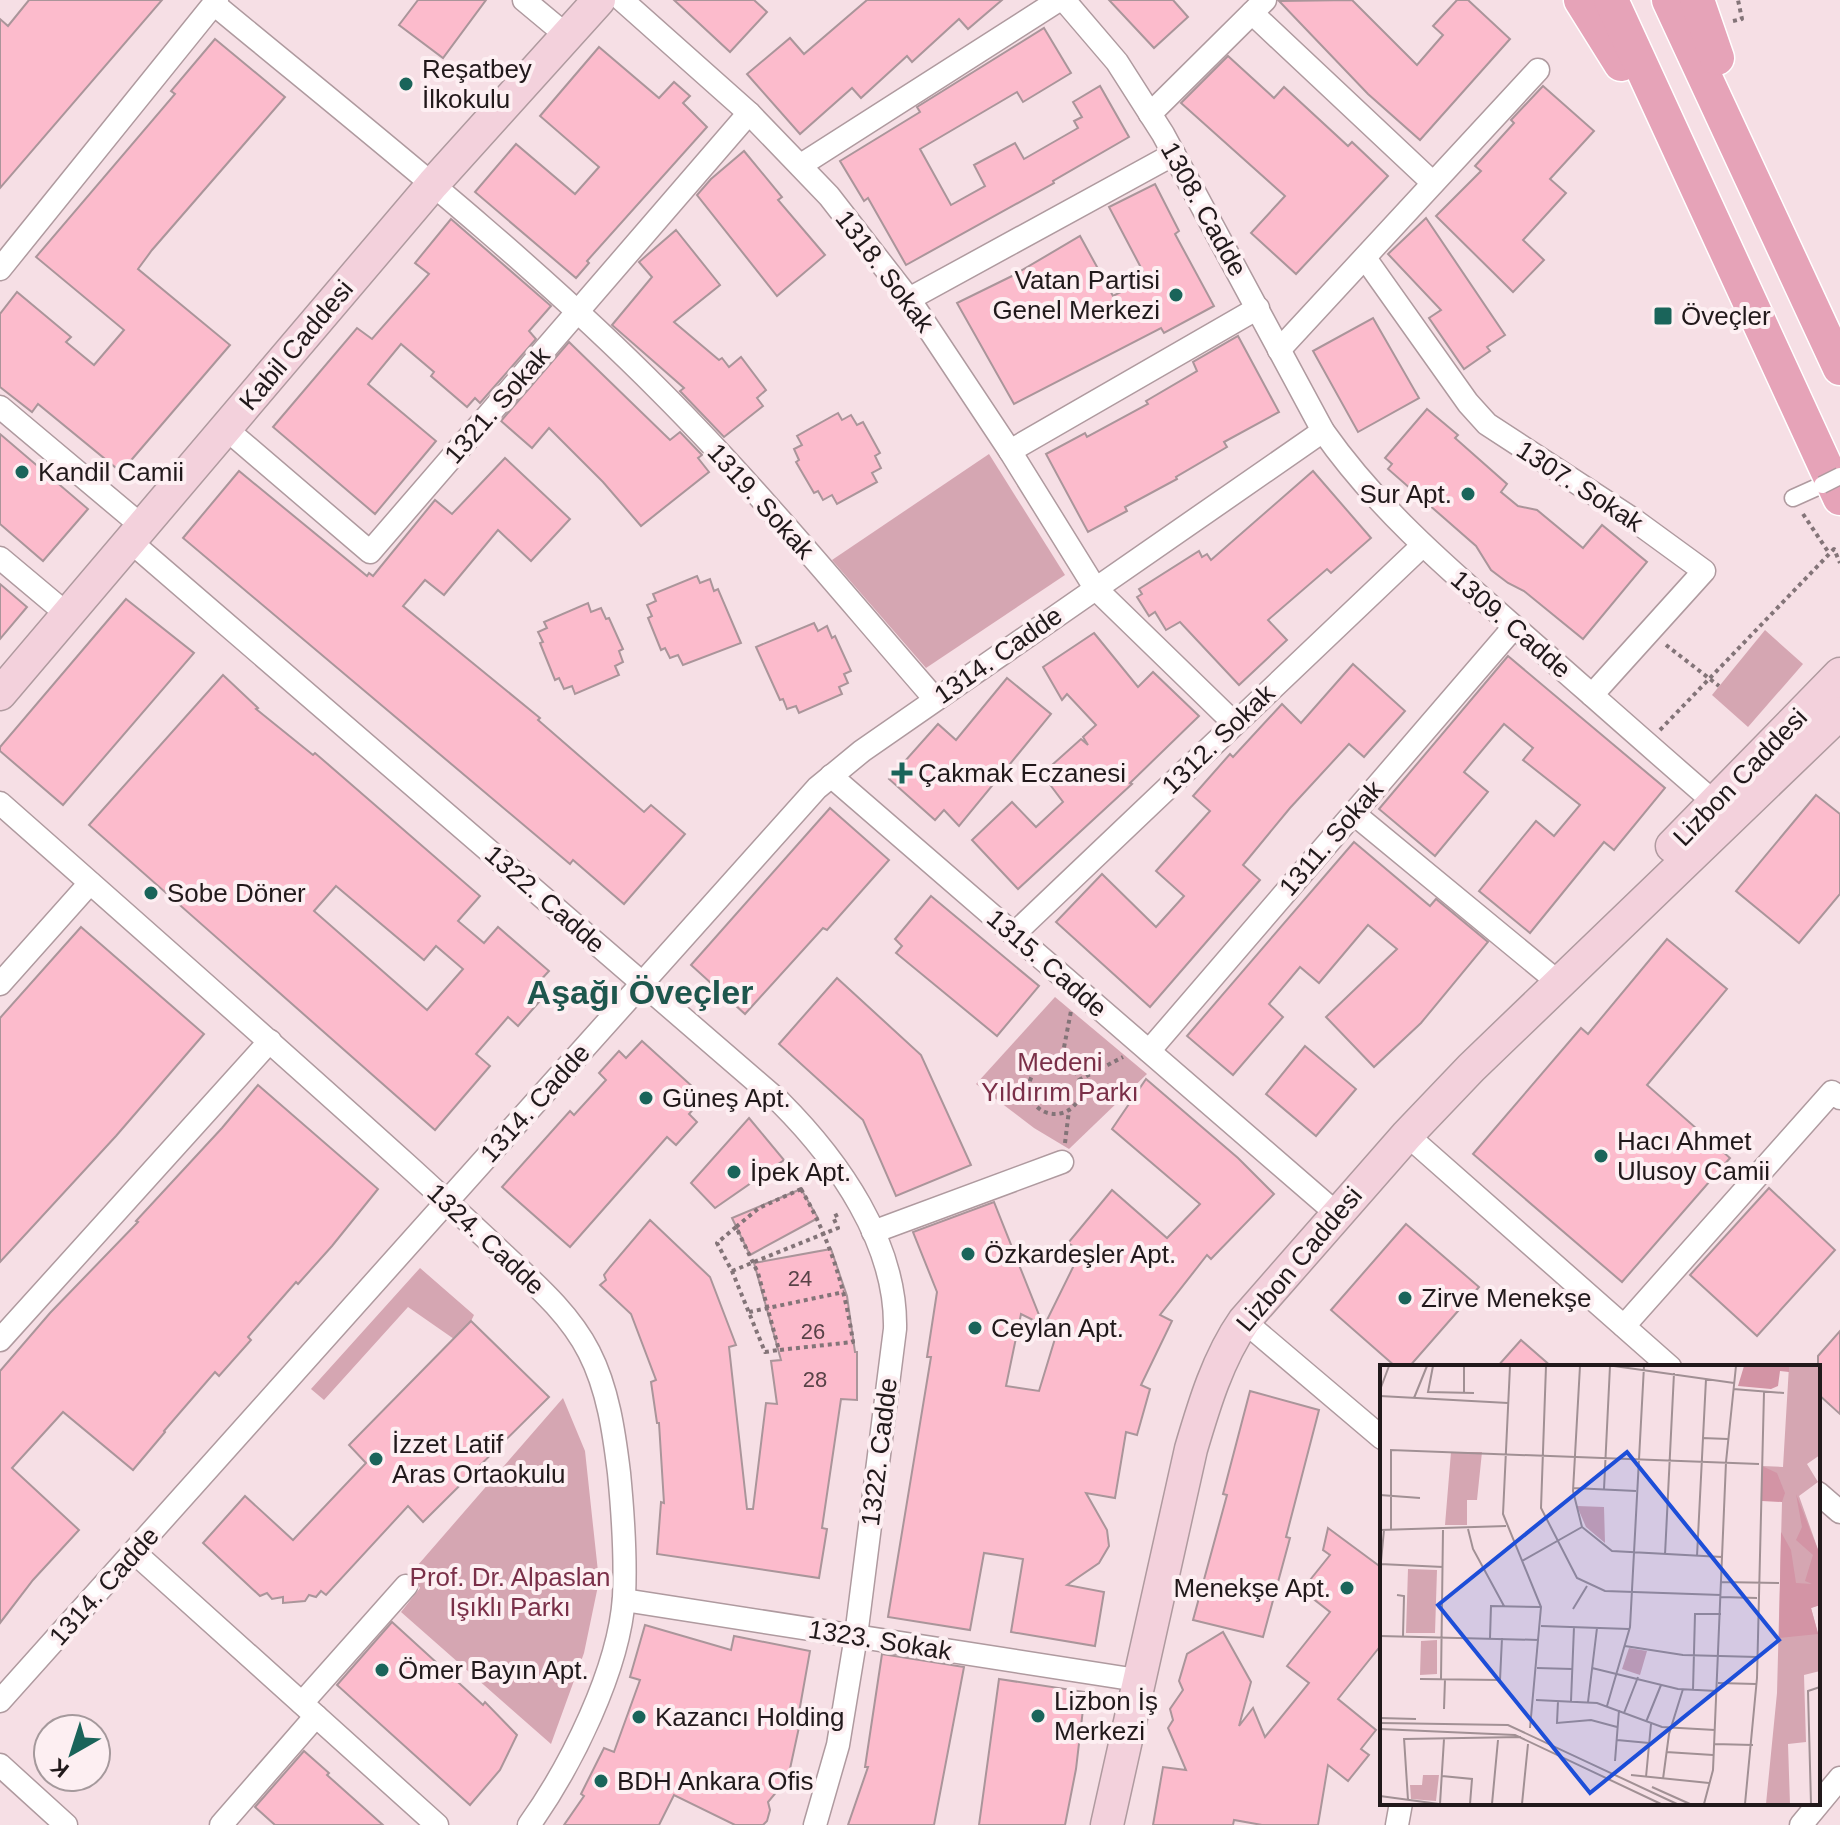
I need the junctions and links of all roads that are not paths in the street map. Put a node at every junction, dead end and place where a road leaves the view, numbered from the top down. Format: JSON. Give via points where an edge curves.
{"nodes":[{"id":1,"x":524,"y":0,"type":"edge"},
{"id":2,"x":599,"y":0,"type":"edge"},
{"id":3,"x":622,"y":0,"type":"edge"},
{"id":4,"x":1061,"y":0,"type":"edge"},
{"id":5,"x":1581,"y":0,"type":"edge"},
{"id":6,"x":1611,"y":0,"type":"edge"},
{"id":7,"x":1669,"y":0,"type":"edge"},
{"id":8,"x":1697,"y":0,"type":"edge"},
{"id":9,"x":215,"y":2,"type":"edge"},
{"id":10,"x":1259,"y":6,"type":"edge"},
{"id":11,"x":566,"y":35,"type":"junction"},
{"id":12,"x":1538,"y":70,"type":"dead end"},
{"id":13,"x":749,"y":113,"type":"junction"},
{"id":14,"x":1150,"y":114,"type":"junction"},
{"id":15,"x":1174,"y":154,"type":"junction"},
{"id":16,"x":801,"y":165,"type":"junction"},
{"id":17,"x":1433,"y":183,"type":"junction"},
{"id":18,"x":433,"y":184,"type":"junction"},
{"id":19,"x":1706,"y":203,"type":"junction"},
{"id":20,"x":1765,"y":203,"type":"junction"},
{"id":21,"x":1365,"y":258,"type":"junction"},
{"id":22,"x":0,"y":269,"type":"edge"},
{"id":23,"x":909,"y":299,"type":"junction"},
{"id":24,"x":1258,"y":308,"type":"junction"},
{"id":25,"x":577,"y":313,"type":"junction"},
{"id":26,"x":1279,"y":350,"type":"junction"},
{"id":27,"x":1840,"y":368,"type":"edge"},
{"id":28,"x":0,"y":407,"type":"edge"},
{"id":29,"x":225,"y":428,"type":"junction"},
{"id":30,"x":1323,"y":431,"type":"junction"},
{"id":31,"x":1010,"y":451,"type":"junction"},
{"id":32,"x":1840,"y":476,"type":"edge"},
{"id":33,"x":1793,"y":498,"type":"road end"},
{"id":34,"x":1840,"y":498,"type":"edge"},
{"id":35,"x":137,"y":534,"type":"junction"},
{"id":36,"x":1422,"y":546,"type":"junction"},
{"id":37,"x":0,"y":558,"type":"edge"},
{"id":38,"x":1095,"y":588,"type":"junction"},
{"id":39,"x":68,"y":615,"type":"junction"},
{"id":40,"x":1514,"y":627,"type":"junction"},
{"id":41,"x":1840,"y":674,"type":"edge"},
{"id":42,"x":0,"y":694,"type":"edge"},
{"id":43,"x":1592,"y":695,"type":"junction"},
{"id":44,"x":935,"y":699,"type":"junction"},
{"id":45,"x":1840,"y":713,"type":"edge"},
{"id":46,"x":1234,"y":723,"type":"junction"},
{"id":47,"x":1840,"y":744,"type":"edge"},
{"id":48,"x":831,"y":776,"type":"junction"},
{"id":49,"x":1714,"y":802,"type":"junction"},
{"id":50,"x":0,"y":803,"type":"edge"},
{"id":51,"x":1353,"y":813,"type":"junction"},
{"id":52,"x":90,"y":883,"type":"junction"},
{"id":53,"x":1014,"y":934,"type":"junction"},
{"id":54,"x":1585,"y":959,"type":"junction"},
{"id":55,"x":1558,"y":982,"type":"junction"},
{"id":56,"x":642,"y":983,"type":"junction"},
{"id":57,"x":0,"y":984,"type":"edge"},
{"id":58,"x":270,"y":1041,"type":"junction"},
{"id":59,"x":1146,"y":1048,"type":"junction"},
{"id":60,"x":1840,"y":1098,"type":"edge"},
{"id":61,"x":1407,"y":1135,"type":"junction"},
{"id":62,"x":1062,"y":1162,"type":"road end"},
{"id":63,"x":447,"y":1201,"type":"junction"},
{"id":64,"x":1336,"y":1213,"type":"junction"},
{"id":65,"x":873,"y":1232,"type":"junction"},
{"id":66,"x":1244,"y":1321,"type":"junction"},
{"id":67,"x":1624,"y":1326,"type":"junction"},
{"id":68,"x":0,"y":1340,"type":"edge"},
{"id":69,"x":1668,"y":1365,"type":"edge"},
{"id":70,"x":1380,"y":1436,"type":"edge"},
{"id":71,"x":1820,"y":1495,"type":"edge"},
{"id":72,"x":1840,"y":1512,"type":"edge"},
{"id":73,"x":135,"y":1553,"type":"junction"},
{"id":74,"x":406,"y":1586,"type":"dead end"},
{"id":75,"x":624,"y":1600,"type":"junction"},
{"id":76,"x":856,"y":1636,"type":"junction"},
{"id":77,"x":1137,"y":1680,"type":"junction"},
{"id":78,"x":0,"y":1701,"type":"edge"},
{"id":79,"x":309,"y":1710,"type":"junction"},
{"id":80,"x":0,"y":1765,"type":"edge"},
{"id":81,"x":1840,"y":1778,"type":"edge"},
{"id":82,"x":1820,"y":1802,"type":"edge"},
{"id":83,"x":1401,"y":1805,"type":"edge"},
{"id":84,"x":1818,"y":1805,"type":"edge"},
{"id":85,"x":66,"y":1825,"type":"edge"},
{"id":86,"x":221,"y":1825,"type":"edge"},
{"id":87,"x":437,"y":1825,"type":"edge"},
{"id":88,"x":529,"y":1825,"type":"edge"},
{"id":89,"x":815,"y":1825,"type":"edge"},
{"id":90,"x":1107,"y":1825,"type":"edge"},
{"id":91,"x":1397,"y":1825,"type":"edge"},
{"id":92,"x":1801,"y":1825,"type":"edge"}],
"edges":[{"from":1,"to":11,"type":"street"},
{"from":2,"to":11,"type":"main road","name":"Kabil Caddesi"},
{"from":3,"to":13,"type":"street","name":"1318. Sokak"},
{"from":4,"to":14,"type":"street","name":"1308. Cadde","via":[[1117,62]]},
{"from":4,"to":16,"type":"street"},
{"from":5,"to":19,"type":"main road"},
{"from":6,"to":19,"type":"main road"},
{"from":7,"to":20,"type":"main road"},
{"from":8,"to":20,"type":"main road"},
{"from":9,"to":18,"type":"street","name":"1319. Sokak"},
{"from":9,"to":22,"type":"street"},
{"from":10,"to":14,"type":"street"},
{"from":10,"to":17,"type":"street"},
{"from":11,"to":18,"type":"main road","name":"Kabil Caddesi"},
{"from":12,"to":17,"type":"street"},
{"from":13,"to":16,"type":"street","name":"1318. Sokak"},
{"from":13,"to":25,"type":"street","name":"1321. Sokak"},
{"from":14,"to":15,"type":"street","name":"1308. Cadde"},
{"from":15,"to":23,"type":"street"},
{"from":15,"to":24,"type":"street","name":"1308. Cadde"},
{"from":16,"to":23,"type":"street","name":"1318. Sokak"},
{"from":17,"to":21,"type":"street"},
{"from":18,"to":25,"type":"street","name":"1319. Sokak"},
{"from":18,"to":29,"type":"main road","name":"Kabil Caddesi"},
{"from":19,"to":34,"type":"main road"},
{"from":20,"to":27,"type":"main road"},
{"from":21,"to":26,"type":"street"},
{"from":21,"to":43,"type":"street","name":"1307. Sokak","via":[[1487,424],[1704,571]]},
{"from":23,"to":31,"type":"street","name":"1318. Sokak"},
{"from":24,"to":26,"type":"street","name":"1308. Cadde"},
{"from":24,"to":31,"type":"street"},
{"from":25,"to":29,"type":"street","name":"1321. Sokak","via":[[370,552]]},
{"from":25,"to":44,"type":"street","name":"1319. Sokak","via":[[716,450]]},
{"from":26,"to":30,"type":"street","name":"1308. Cadde"},
{"from":28,"to":35,"type":"street","name":"1322. Cadde"},
{"from":29,"to":35,"type":"main road","name":"Kabil Caddesi"},
{"from":30,"to":36,"type":"street","name":"1309. Cadde","via":[[1371,493]]},
{"from":30,"to":38,"type":"street","name":"1314. Cadde"},
{"from":31,"to":38,"type":"street","name":"1318. Sokak"},
{"from":32,"to":33,"type":"street","bridge":true},
{"from":35,"to":39,"type":"main road","name":"Kabil Caddesi"},
{"from":35,"to":56,"type":"street","name":"1322. Cadde"},
{"from":36,"to":40,"type":"street","name":"1309. Cadde"},
{"from":36,"to":46,"type":"street","name":"1312. Sokak"},
{"from":37,"to":39,"type":"street"},
{"from":38,"to":44,"type":"street","name":"1314. Cadde"},
{"from":38,"to":46,"type":"street","name":"1318. Sokak"},
{"from":39,"to":42,"type":"main road","name":"Kabil Caddesi"},
{"from":40,"to":43,"type":"street","name":"1309. Cadde"},
{"from":40,"to":51,"type":"street","name":"1311. Sokak"},
{"from":41,"to":49,"type":"main road","name":"Lizbon Caddesi"},
{"from":43,"to":49,"type":"street","name":"1309. Cadde"},
{"from":44,"to":48,"type":"street","name":"1314. Cadde"},
{"from":45,"to":54,"type":"main road","name":"Lizbon Caddesi"},
{"from":46,"to":53,"type":"street","name":"1312. Sokak"},
{"from":47,"to":54,"type":"main road","name":"Lizbon Caddesi","via":[[1665,902]]},
{"from":48,"to":53,"type":"street","name":"1315. Cadde"},
{"from":48,"to":56,"type":"street","name":"1314. Cadde"},
{"from":49,"to":54,"type":"main road","name":"Lizbon Caddesi","via":[[1639,880]]},
{"from":50,"to":52,"type":"street","name":"1324. Cadde"},
{"from":51,"to":55,"type":"street"},
{"from":51,"to":59,"type":"street","name":"1311. Sokak"},
{"from":52,"to":57,"type":"street"},
{"from":52,"to":58,"type":"street","name":"1324. Cadde"},
{"from":53,"to":59,"type":"street","name":"1315. Cadde"},
{"from":54,"to":55,"type":"main road","name":"Lizbon Caddesi"},
{"from":55,"to":61,"type":"main road","name":"Lizbon Caddesi"},
{"from":56,"to":63,"type":"street","name":"1314. Cadde"},
{"from":56,"to":65,"type":"street","name":"1322. Cadde","via":[[794,1116],[831,1162]]},
{"from":58,"to":63,"type":"street","name":"1324. Cadde"},
{"from":58,"to":68,"type":"street"},
{"from":59,"to":64,"type":"street","name":"1315. Cadde"},
{"from":60,"to":67,"type":"street","via":[[1832,1092]]},
{"from":61,"to":64,"type":"main road","name":"Lizbon Caddesi"},
{"from":61,"to":67,"type":"street"},
{"from":62,"to":65,"type":"street"},
{"from":63,"to":73,"type":"street","name":"1314. Cadde"},
{"from":63,"to":75,"type":"street","name":"1324. Cadde","via":[[553,1302],[590,1354],[613,1427],[624,1518]]},
{"from":64,"to":66,"type":"main road","name":"Lizbon Caddesi"},
{"from":65,"to":76,"type":"street","name":"1322. Cadde","via":[[889,1278],[895,1329]]},
{"from":66,"to":70,"type":"street"},
{"from":66,"to":77,"type":"main road","name":"Lizbon Caddesi","via":[[1232,1338],[1191,1449]]},
{"from":67,"to":69,"type":"street"},
{"from":71,"to":72,"type":"street"},
{"from":73,"to":78,"type":"street","name":"1314. Cadde"},
{"from":73,"to":79,"type":"street"},
{"from":74,"to":79,"type":"street"},
{"from":75,"to":76,"type":"street","name":"1323. Sokak"},
{"from":75,"to":88,"type":"street","name":"1324. Cadde","via":[[595,1702],[571,1757]]},
{"from":76,"to":77,"type":"street","name":"1323. Sokak"},
{"from":76,"to":89,"type":"street","name":"1322. Cadde","via":[[838,1745]]},
{"from":77,"to":90,"type":"main road","name":"Lizbon Caddesi"},
{"from":79,"to":86,"type":"street"},
{"from":79,"to":87,"type":"street"},
{"from":80,"to":85,"type":"street"},
{"from":81,"to":82,"type":"street"},
{"from":83,"to":91,"type":"street"},
{"from":84,"to":92,"type":"street"}]}
